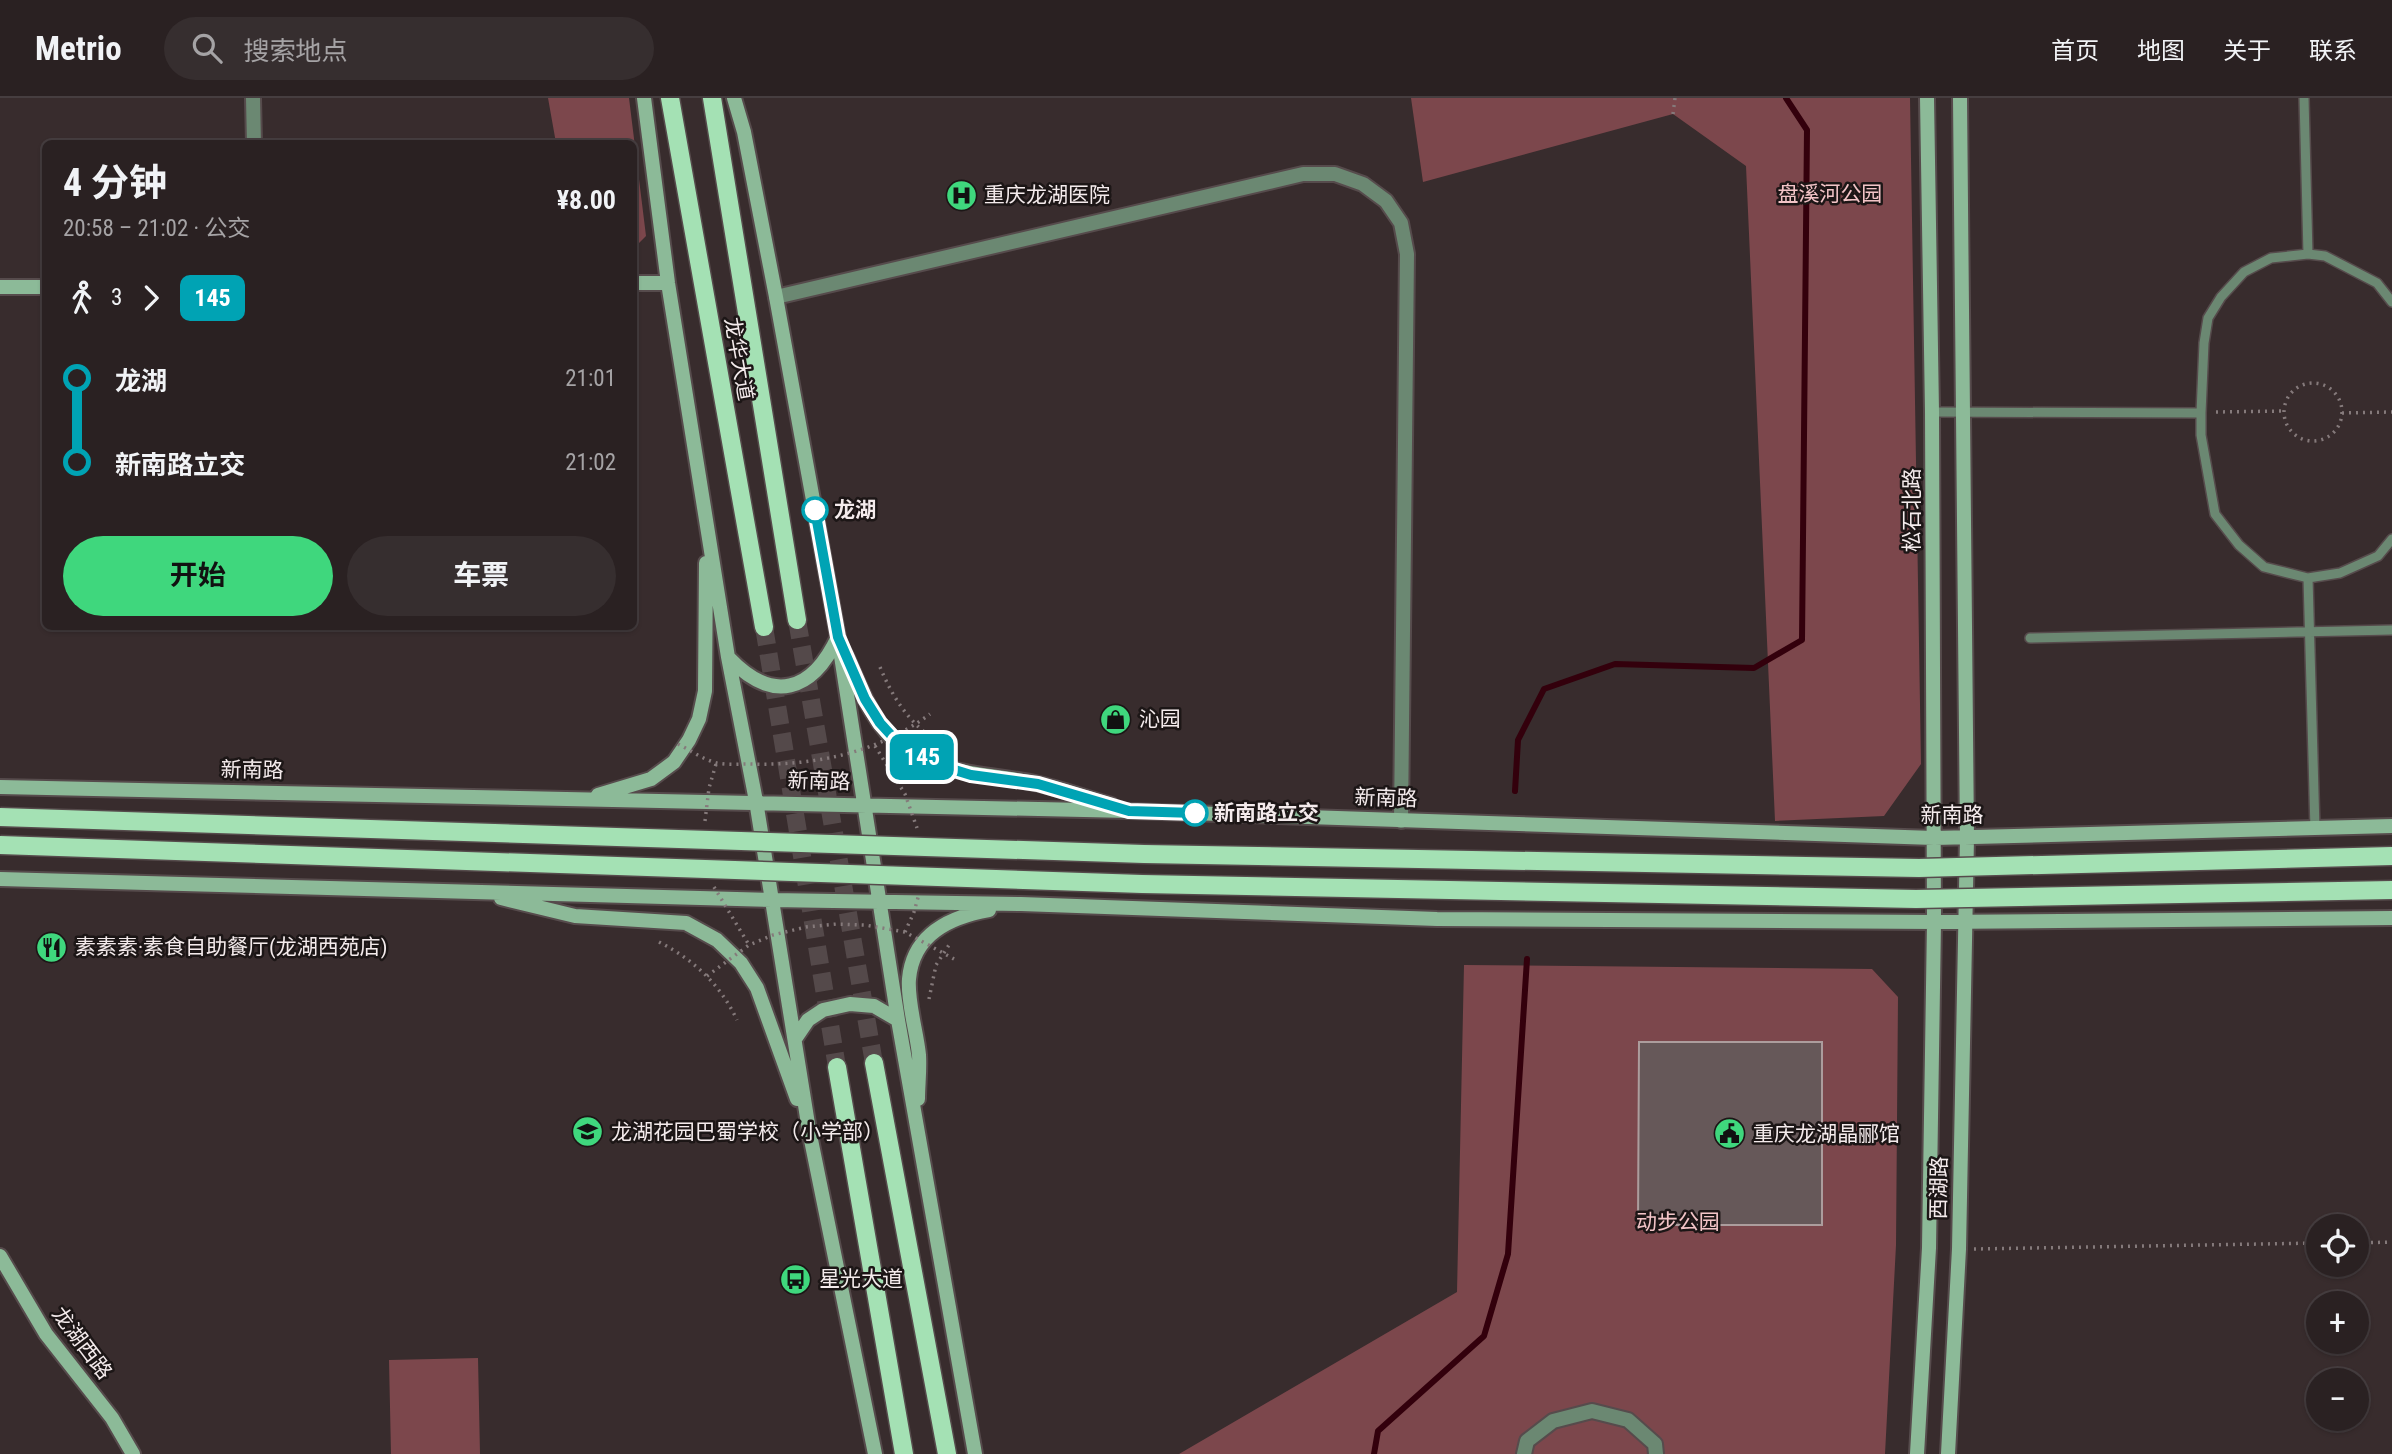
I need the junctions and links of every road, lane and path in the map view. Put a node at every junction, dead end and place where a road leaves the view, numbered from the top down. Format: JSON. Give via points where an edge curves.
{"nodes":[{"id":1,"x":253,"y":98,"type":"edge"},
{"id":2,"x":644,"y":98,"type":"edge"},
{"id":3,"x":670,"y":98,"type":"edge"},
{"id":4,"x":712,"y":98,"type":"edge"},
{"id":5,"x":734,"y":98,"type":"edge"},
{"id":6,"x":1675,"y":98,"type":"edge"},
{"id":7,"x":1927,"y":98,"type":"edge"},
{"id":8,"x":1960,"y":98,"type":"edge"},
{"id":9,"x":2304,"y":98,"type":"edge"},
{"id":10,"x":1673,"y":114,"type":"dead end"},
{"id":11,"x":254,"y":140,"type":"edge"},
{"id":12,"x":2308,"y":254,"type":"junction"},
{"id":13,"x":668,"y":282,"type":"junction"},
{"id":14,"x":637,"y":283,"type":"edge"},
{"id":15,"x":0,"y":287,"type":"edge"},
{"id":16,"x":42,"y":287,"type":"edge"},
{"id":17,"x":776,"y":297,"type":"junction"},
{"id":18,"x":2392,"y":302,"type":"edge"},
{"id":19,"x":2284,"y":411,"type":"junction"},
{"id":20,"x":1932,"y":412,"type":"junction"},
{"id":21,"x":1964,"y":412,"type":"junction"},
{"id":22,"x":2392,"y":412,"type":"edge"},
{"id":23,"x":2201,"y":413,"type":"junction"},
{"id":24,"x":2342,"y":413,"type":"junction"},
{"id":25,"x":706,"y":526,"type":"junction"},
{"id":26,"x":2392,"y":539,"type":"edge"},
{"id":27,"x":2308,"y":578,"type":"junction"},
{"id":28,"x":797,"y":620,"type":"tunnel mouth"},
{"id":29,"x":764,"y":627,"type":"tunnel mouth"},
{"id":30,"x":2392,"y":630,"type":"edge"},
{"id":31,"x":2310,"y":632,"type":"junction"},
{"id":32,"x":838,"y":637,"type":"junction"},
{"id":33,"x":2030,"y":638,"type":"dead end"},
{"id":34,"x":728,"y":657,"type":"junction"},
{"id":35,"x":880,"y":667,"type":"dead end"},
{"id":36,"x":930,"y":714,"type":"dead end"},
{"id":37,"x":916,"y":725,"type":"junction"},
{"id":38,"x":678,"y":744,"type":"dead end"},
{"id":39,"x":953,"y":749,"type":"dead end"},
{"id":40,"x":0,"y":787,"type":"edge"},
{"id":41,"x":584,"y":799,"type":"junction"},
{"id":42,"x":756,"y":801,"type":"junction"},
{"id":43,"x":864,"y":805,"type":"junction"},
{"id":44,"x":1129,"y":811,"type":"junction"},
{"id":45,"x":0,"y":817,"type":"edge"},
{"id":46,"x":1401,"y":821,"type":"junction"},
{"id":47,"x":2392,"y":826,"type":"edge"},
{"id":48,"x":2315,"y":829,"type":"junction"},
{"id":49,"x":1934,"y":838,"type":"junction"},
{"id":50,"x":1967,"y":838,"type":"junction"},
{"id":51,"x":0,"y":845,"type":"edge"},
{"id":52,"x":2392,"y":856,"type":"edge"},
{"id":53,"x":0,"y":879,"type":"edge"},
{"id":54,"x":2392,"y":890,"type":"edge"},
{"id":55,"x":473,"y":891,"type":"junction"},
{"id":56,"x":772,"y":900,"type":"junction"},
{"id":57,"x":878,"y":901,"type":"junction"},
{"id":58,"x":1021,"y":904,"type":"junction"},
{"id":59,"x":2392,"y":918,"type":"edge"},
{"id":60,"x":1934,"y":922,"type":"junction"},
{"id":61,"x":1966,"y":922,"type":"junction"},
{"id":62,"x":659,"y":942,"type":"dead end"},
{"id":63,"x":950,"y":944,"type":"dead end"},
{"id":64,"x":942,"y":953,"type":"junction"},
{"id":65,"x":954,"y":959,"type":"dead end"},
{"id":66,"x":707,"y":976,"type":"junction"},
{"id":67,"x":928,"y":1008,"type":"dead end"},
{"id":68,"x":737,"y":1020,"type":"dead end"},
{"id":69,"x":898,"y":1020,"type":"junction"},
{"id":70,"x":795,"y":1039,"type":"junction"},
{"id":71,"x":874,"y":1063,"type":"tunnel mouth"},
{"id":72,"x":837,"y":1067,"type":"tunnel mouth"},
{"id":73,"x":809,"y":1130,"type":"junction"},
{"id":74,"x":918,"y":1132,"type":"junction"},
{"id":75,"x":2369,"y":1242,"type":"edge"},
{"id":76,"x":2392,"y":1242,"type":"edge"},
{"id":77,"x":2306,"y":1243,"type":"edge"},
{"id":78,"x":1959,"y":1249,"type":"junction"},
{"id":79,"x":0,"y":1256,"type":"edge"},
{"id":80,"x":133,"y":1454,"type":"edge"},
{"id":81,"x":875,"y":1454,"type":"edge"},
{"id":82,"x":904,"y":1454,"type":"edge"},
{"id":83,"x":947,"y":1454,"type":"edge"},
{"id":84,"x":975,"y":1454,"type":"edge"},
{"id":85,"x":1524,"y":1454,"type":"edge"},
{"id":86,"x":1656,"y":1454,"type":"edge"},
{"id":87,"x":1917,"y":1454,"type":"edge"},
{"id":88,"x":1948,"y":1454,"type":"edge"}],
"edges":[{"from":1,"to":11,"type":"street"},
{"from":2,"to":13,"type":"street"},
{"from":3,"to":29,"type":"main road","name":"龙华大道"},
{"from":4,"to":28,"type":"main road","name":"龙华大道"},
{"from":5,"to":17,"type":"street"},
{"from":6,"to":10,"type":"path"},
{"from":7,"to":20,"type":"street","name":"松石北路"},
{"from":8,"to":21,"type":"street"},
{"from":9,"to":12,"type":"lane"},
{"from":12,"to":18,"type":"lane","via":[[2353,269],[2378,284]]},
{"from":12,"to":23,"type":"lane","via":[[2271,258],[2244,272],[2221,297],[2208,318]]},
{"from":13,"to":14,"type":"street"},
{"from":13,"to":25,"type":"street"},
{"from":15,"to":16,"type":"street"},
{"from":17,"to":32,"type":"street"},
{"from":17,"to":46,"type":"street","via":[[1303,174],[1335,174],[1363,184],[1386,201],[1401,223],[1407,254]]},
{"from":19,"to":23,"type":"path"},
{"from":19,"to":24,"type":"path","via":[[2294,434],[2313,441],[2332,434]]},
{"from":19,"to":24,"type":"path","via":[[2295,389],[2314,383],[2332,390]]},
{"from":20,"to":21,"type":"lane"},
{"from":20,"to":49,"type":"street","name":"松石北路"},
{"from":21,"to":23,"type":"lane"},
{"from":21,"to":50,"type":"street"},
{"from":22,"to":24,"type":"path"},
{"from":23,"to":27,"type":"lane","via":[[2216,514],[2239,545],[2264,567]]},
{"from":25,"to":34,"type":"street"},
{"from":25,"to":41,"type":"street","via":[[705,691],[699,719],[674,762],[651,779]]},
{"from":26,"to":27,"type":"lane","via":[[2378,556],[2340,573]]},
{"from":27,"to":31,"type":"lane"},
{"from":30,"to":31,"type":"lane"},
{"from":31,"to":33,"type":"lane"},
{"from":31,"to":48,"type":"lane"},
{"from":32,"to":34,"type":"street","via":[[815,673],[795,684],[760,683]]},
{"from":32,"to":43,"type":"street"},
{"from":32,"to":44,"type":"street","via":[[865,699],[901,746],[932,763],[971,775],[1038,784]]},
{"from":34,"to":42,"type":"street"},
{"from":35,"to":37,"type":"path"},
{"from":36,"to":37,"type":"path","bridge":true},
{"from":37,"to":38,"type":"path","bridge":true,"via":[[875,746],[781,765],[716,763]]},
{"from":37,"to":39,"type":"path"},
{"from":40,"to":41,"type":"street","name":"新南路"},
{"from":41,"to":42,"type":"street","name":"新南路"},
{"from":42,"to":43,"type":"street","name":"新南路"},
{"from":42,"to":56,"type":"street"},
{"from":43,"to":44,"type":"street","name":"新南路"},
{"from":43,"to":57,"type":"street"},
{"from":44,"to":46,"type":"street","name":"新南路"},
{"from":45,"to":52,"type":"main road","bridge":true,"via":[[1130,853],[1919,868]]},
{"from":46,"to":49,"type":"street","name":"新南路"},
{"from":47,"to":48,"type":"street","name":"新南路"},
{"from":48,"to":50,"type":"street","name":"新南路"},
{"from":49,"to":50,"type":"street","name":"新南路"},
{"from":49,"to":60,"type":"street","name":"松石北路"},
{"from":50,"to":61,"type":"street"},
{"from":51,"to":54,"type":"main road","bridge":true,"via":[[1142,884],[1874,898]]},
{"from":53,"to":55,"type":"street"},
{"from":55,"to":56,"type":"street"},
{"from":55,"to":73,"type":"street","via":[[575,916],[686,923],[717,940],[741,963],[757,989]]},
{"from":56,"to":57,"type":"street"},
{"from":56,"to":70,"type":"street"},
{"from":57,"to":58,"type":"street"},
{"from":57,"to":69,"type":"street"},
{"from":58,"to":60,"type":"street","via":[[1437,919]]},
{"from":58,"to":74,"type":"street","via":[[963,915],[943,924],[914,958],[909,980],[919,1057]]},
{"from":59,"to":61,"type":"street"},
{"from":60,"to":61,"type":"street"},
{"from":60,"to":87,"type":"street","name":"西湖路","via":[[1929,1248]]},
{"from":61,"to":78,"type":"street","name":"西湖路"},
{"from":62,"to":66,"type":"path","via":[[685,956]]},
{"from":63,"to":64,"type":"path"},
{"from":64,"to":65,"type":"path","bridge":true},
{"from":64,"to":66,"type":"path","bridge":true,"via":[[905,932],[865,925],[806,927],[749,945]]},
{"from":64,"to":67,"type":"path","via":[[931,981]]},
{"from":66,"to":68,"type":"path"},
{"from":69,"to":70,"type":"street","via":[[874,1006],[850,1004],[823,1010],[808,1020]]},
{"from":69,"to":74,"type":"street"},
{"from":70,"to":73,"type":"street"},
{"from":71,"to":83,"type":"main road"},
{"from":72,"to":82,"type":"main road"},
{"from":73,"to":81,"type":"street"},
{"from":74,"to":84,"type":"street"},
{"from":75,"to":76,"type":"path"},
{"from":77,"to":78,"type":"path"},
{"from":78,"to":88,"type":"street","name":"西湖路"},
{"from":79,"to":80,"type":"street","name":"龙湖西路","via":[[46,1334],[112,1418]]},
{"from":85,"to":86,"type":"street","via":[[1527,1441],[1553,1421],[1592,1411],[1628,1420],[1655,1444]]}]}
